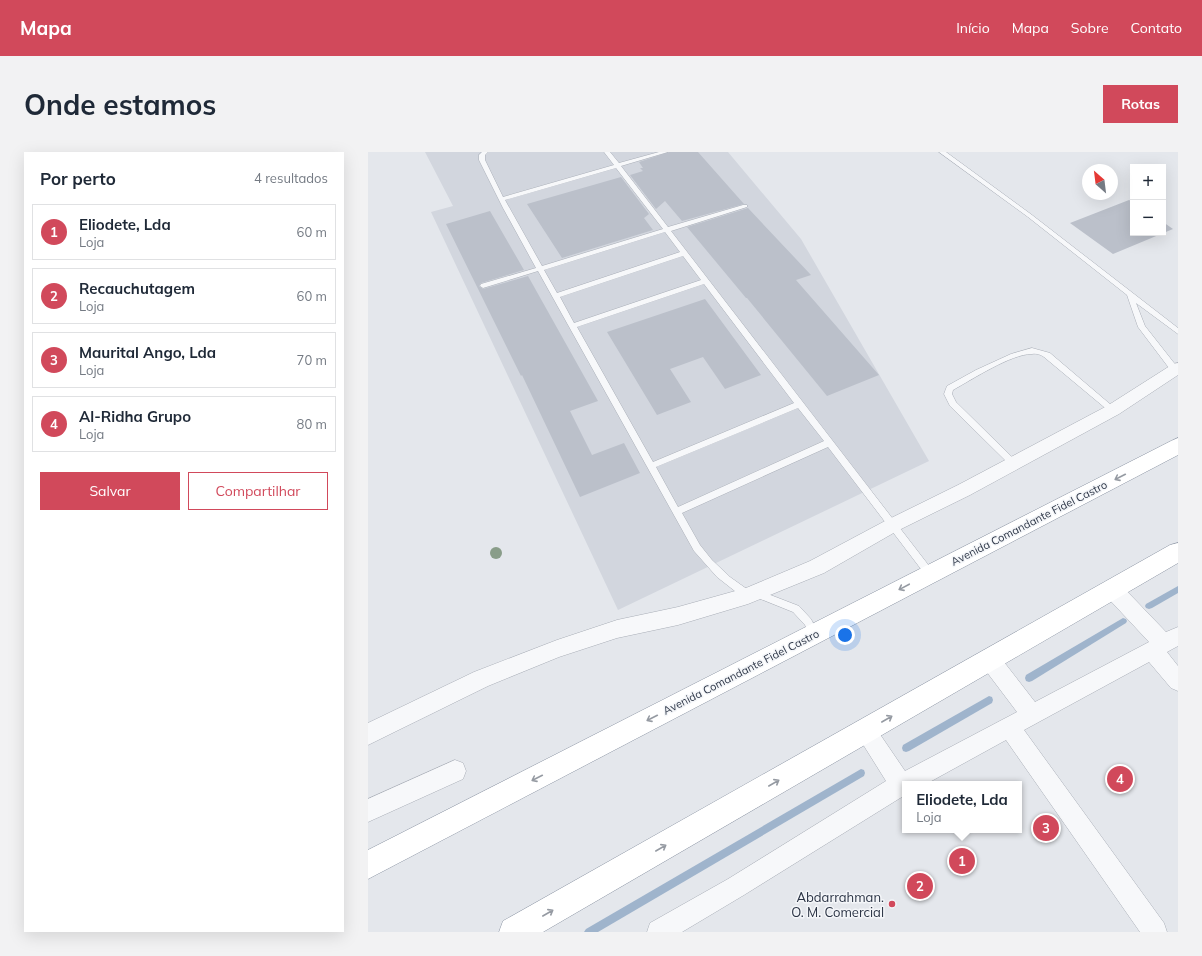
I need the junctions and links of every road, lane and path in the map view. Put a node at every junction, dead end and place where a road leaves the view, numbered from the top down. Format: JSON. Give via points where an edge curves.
{"nodes":[{"id":1,"x":485,"y":152,"type":"edge"},
{"id":2,"x":607,"y":152,"type":"edge"},
{"id":3,"x":665,"y":152,"type":"edge"},
{"id":4,"x":942,"y":152,"type":"edge"},
{"id":5,"x":618,"y":166,"type":"junction"},
{"id":6,"x":502,"y":199,"type":"junction"},
{"id":7,"x":745,"y":206,"type":"dead end"},
{"id":8,"x":666,"y":230,"type":"junction"},
{"id":9,"x":684,"y":253,"type":"junction"},
{"id":10,"x":540,"y":268,"type":"junction"},
{"id":11,"x":705,"y":281,"type":"junction"},
{"id":12,"x":483,"y":286,"type":"dead end"},
{"id":13,"x":1130,"y":294,"type":"junction"},
{"id":14,"x":556,"y":296,"type":"junction"},
{"id":15,"x":1178,"y":320,"type":"edge"},
{"id":16,"x":1168,"y":324,"type":"junction"},
{"id":17,"x":573,"y":326,"type":"junction"},
{"id":18,"x":1178,"y":332,"type":"edge"},
{"id":19,"x":1176,"y":369,"type":"edge"},
{"id":20,"x":799,"y":404,"type":"junction"},
{"id":21,"x":1113,"y":410,"type":"junction"},
{"id":22,"x":828,"y":443,"type":"junction"},
{"id":23,"x":1178,"y":446,"type":"edge"},
{"id":24,"x":1014,"y":464,"type":"junction"},
{"id":25,"x":651,"y":466,"type":"junction"},
{"id":26,"x":677,"y":511,"type":"junction"},
{"id":27,"x":891,"y":526,"type":"junction"},
{"id":28,"x":1178,"y":552,"type":"edge"},
{"id":29,"x":930,"y":574,"type":"junction"},
{"id":30,"x":1113,"y":590,"type":"junction"},
{"id":31,"x":751,"y":594,"type":"junction"},
{"id":32,"x":814,"y":635,"type":"junction"},
{"id":33,"x":1165,"y":643,"type":"edge"},
{"id":34,"x":990,"y":660,"type":"junction"},
{"id":35,"x":1178,"y":681,"type":"edge"},
{"id":36,"x":1032,"y":714,"type":"junction"},
{"id":37,"x":1009,"y":726,"type":"junction"},
{"id":38,"x":866,"y":731,"type":"junction"},
{"id":39,"x":368,"y":734,"type":"edge"},
{"id":40,"x":455,"y":771,"type":"dead end"},
{"id":41,"x":908,"y":781,"type":"edge"},
{"id":42,"x":901,"y":785,"type":"joint"},
{"id":43,"x":368,"y":811,"type":"edge"},
{"id":44,"x":368,"y":865,"type":"edge"},
{"id":45,"x":514,"y":932,"type":"edge"},
{"id":46,"x":659,"y":932,"type":"edge"},
{"id":47,"x":1155,"y":932,"type":"edge"}],
"edges":[{"from":1,"to":6,"type":"lane","via":[[482,160]]},
{"from":2,"to":5,"type":"lane"},
{"from":3,"to":5,"type":"lane"},
{"from":4,"to":13,"type":"lane"},
{"from":5,"to":6,"type":"lane"},
{"from":5,"to":8,"type":"lane"},
{"from":6,"to":10,"type":"lane"},
{"from":7,"to":8,"type":"lane"},
{"from":8,"to":9,"type":"lane"},
{"from":8,"to":10,"type":"lane"},
{"from":9,"to":11,"type":"lane"},
{"from":9,"to":14,"type":"lane"},
{"from":10,"to":12,"type":"lane"},
{"from":10,"to":14,"type":"lane"},
{"from":11,"to":17,"type":"lane"},
{"from":11,"to":20,"type":"lane"},
{"from":13,"to":16,"type":"lane"},
{"from":13,"to":19,"type":"lane","via":[[1142,327]]},
{"from":14,"to":17,"type":"lane"},
{"from":15,"to":16,"type":"lane"},
{"from":16,"to":18,"type":"lane"},
{"from":17,"to":25,"type":"lane"},
{"from":19,"to":21,"type":"street"},
{"from":20,"to":22,"type":"lane"},
{"from":20,"to":25,"type":"lane"},
{"from":21,"to":24,"type":"street"},
{"from":21,"to":24,"type":"lane","via":[[1047,355],[1032,351],[1019,354],[950,388],[948,394],[953,404]]},
{"from":22,"to":26,"type":"lane"},
{"from":22,"to":27,"type":"lane"},
{"from":23,"to":29,"type":"highway","name":"Avenida Comandante Fidel Castro","one_way":true},
{"from":24,"to":27,"type":"street"},
{"from":25,"to":26,"type":"lane"},
{"from":26,"to":31,"type":"lane","via":[[709,565],[724,579]]},
{"from":27,"to":29,"type":"lane"},
{"from":27,"to":31,"type":"street","via":[[817,567]]},
{"from":28,"to":30,"type":"highway"},
{"from":29,"to":32,"type":"highway","name":"Avenida Comandante Fidel Castro","one_way":true},
{"from":30,"to":33,"type":"street"},
{"from":30,"to":34,"type":"highway"},
{"from":31,"to":32,"type":"lane","via":[[796,609],[808,622]]},
{"from":31,"to":39,"type":"street","via":[[678,616],[617,629],[557,649],[481,679]]},
{"from":32,"to":44,"type":"highway","name":"Avenida Comandante Fidel Castro","one_way":true},
{"from":33,"to":35,"type":"street"},
{"from":33,"to":36,"type":"street"},
{"from":34,"to":36,"type":"street"},
{"from":38,"to":34,"type":"highway","one_way":true},
{"from":36,"to":37,"type":"street"},
{"from":37,"to":41,"type":"street"},
{"from":37,"to":47,"type":"street"},
{"from":38,"to":42,"type":"street"},
{"from":45,"to":38,"type":"highway","one_way":true},
{"from":40,"to":43,"type":"street"},
{"from":42,"to":46,"type":"street"}]}
